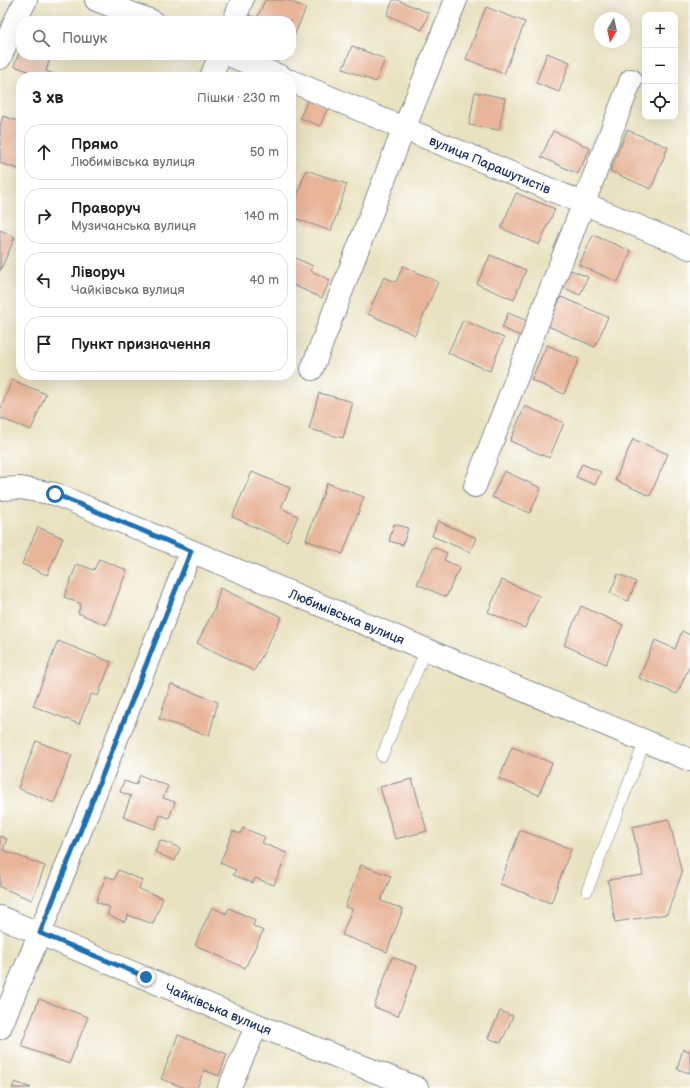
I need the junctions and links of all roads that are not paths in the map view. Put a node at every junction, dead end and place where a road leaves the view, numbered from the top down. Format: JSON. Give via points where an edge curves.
{"nodes":[{"id":1,"x":96,"y":0,"type":"edge"},
{"id":2,"x":242,"y":0,"type":"edge"},
{"id":3,"x":456,"y":0,"type":"edge"},
{"id":4,"x":14,"y":10,"type":"edge"},
{"id":5,"x":139,"y":16,"type":"edge"},
{"id":6,"x":236,"y":16,"type":"edge"},
{"id":7,"x":0,"y":58,"type":"edge"},
{"id":8,"x":218,"y":60,"type":"edge"},
{"id":9,"x":241,"y":60,"type":"edge"},
{"id":10,"x":213,"y":72,"type":"edge"},
{"id":11,"x":270,"y":72,"type":"edge"},
{"id":12,"x":631,"y":80,"type":"dead end"},
{"id":13,"x":296,"y":83,"type":"edge"},
{"id":14,"x":404,"y":128,"type":"junction"},
{"id":15,"x":584,"y":204,"type":"junction"},
{"id":16,"x":690,"y":248,"type":"edge"},
{"id":17,"x":312,"y":369,"type":"dead end"},
{"id":18,"x":475,"y":486,"type":"dead end"},
{"id":19,"x":0,"y":489,"type":"edge"},
{"id":20,"x":191,"y":551,"type":"junction"},
{"id":21,"x":426,"y":649,"type":"junction"},
{"id":22,"x":645,"y":741,"type":"junction"},
{"id":23,"x":382,"y":756,"type":"dead end"},
{"id":24,"x":690,"y":760,"type":"edge"},
{"id":25,"x":587,"y":891,"type":"dead end"},
{"id":26,"x":0,"y":917,"type":"edge"},
{"id":27,"x":40,"y":933,"type":"junction"},
{"id":28,"x":257,"y":1025,"type":"junction"},
{"id":29,"x":0,"y":1028,"type":"edge"},
{"id":30,"x":229,"y":1088,"type":"edge"},
{"id":31,"x":417,"y":1088,"type":"edge"}],
"edges":[{"from":1,"to":5,"type":"street"},
{"from":2,"to":6,"type":"street"},
{"from":3,"to":14,"type":"street"},
{"from":4,"to":7,"type":"street"},
{"from":8,"to":10,"type":"street"},
{"from":9,"to":11,"type":"street"},
{"from":12,"to":15,"type":"street"},
{"from":13,"to":14,"type":"street","name":"вулиця Парашутистів"},
{"from":14,"to":15,"type":"street","name":"вулиця Парашутистів"},
{"from":14,"to":17,"type":"street"},
{"from":15,"to":16,"type":"street","name":"вулиця Парашутистів"},
{"from":15,"to":18,"type":"street"},
{"from":19,"to":20,"type":"street","name":"Любимівська вулиця","via":[[20,488],[55,494]]},
{"from":20,"to":21,"type":"street","name":"Любимівська вулиця"},
{"from":20,"to":27,"type":"street"},
{"from":21,"to":22,"type":"street","name":"Любимівська вулиця"},
{"from":21,"to":23,"type":"lane"},
{"from":22,"to":24,"type":"street","name":"Любимівська вулиця"},
{"from":22,"to":25,"type":"lane"},
{"from":26,"to":27,"type":"street","name":"Чайківська вулиця"},
{"from":27,"to":28,"type":"street","name":"Чайківська вулиця"},
{"from":27,"to":29,"type":"street"},
{"from":28,"to":30,"type":"street"},
{"from":28,"to":31,"type":"street","name":"Чайківська вулиця"}]}
